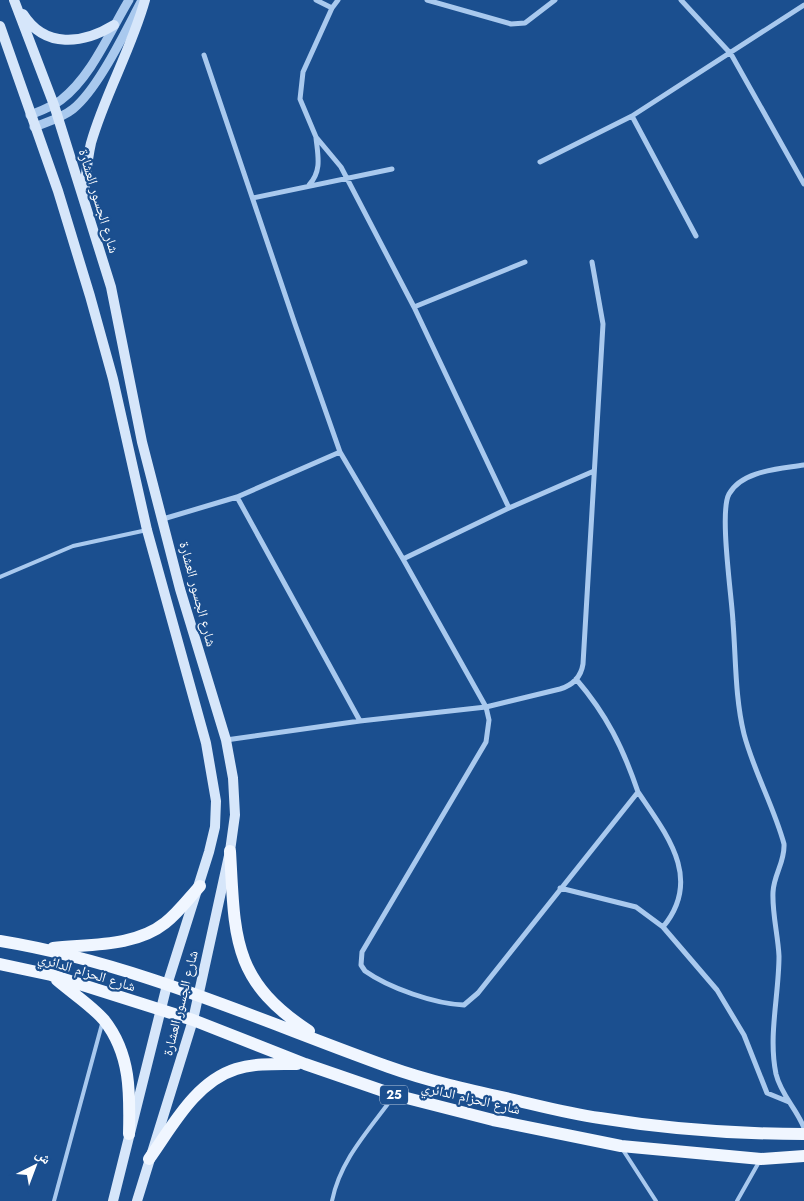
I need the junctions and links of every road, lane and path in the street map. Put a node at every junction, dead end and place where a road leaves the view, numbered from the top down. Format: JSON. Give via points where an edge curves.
{"nodes":[{"id":1,"x":14,"y":0,"type":"edge"},
{"id":2,"x":128,"y":0,"type":"edge"},
{"id":3,"x":144,"y":0,"type":"edge"},
{"id":4,"x":316,"y":0,"type":"edge"},
{"id":5,"x":338,"y":0,"type":"edge"},
{"id":6,"x":427,"y":0,"type":"edge"},
{"id":7,"x":555,"y":0,"type":"edge"},
{"id":8,"x":681,"y":0,"type":"edge"},
{"id":9,"x":688,"y":3,"type":"edge"},
{"id":10,"x":804,"y":4,"type":"edge"},
{"id":11,"x":332,"y":8,"type":"junction"},
{"id":12,"x":0,"y":26,"type":"edge"},
{"id":13,"x":114,"y":26,"type":"junction"},
{"id":14,"x":731,"y":54,"type":"junction"},
{"id":15,"x":204,"y":55,"type":"dead end"},
{"id":16,"x":54,"y":105,"type":"junction"},
{"id":17,"x":30,"y":115,"type":"junction"},
{"id":18,"x":632,"y":116,"type":"junction"},
{"id":19,"x":58,"y":118,"type":"junction"},
{"id":20,"x":34,"y":127,"type":"junction"},
{"id":21,"x":316,"y":137,"type":"junction"},
{"id":22,"x":540,"y":162,"type":"dead end"},
{"id":23,"x":392,"y":169,"type":"dead end"},
{"id":24,"x":347,"y":179,"type":"junction"},
{"id":25,"x":804,"y":184,"type":"edge"},
{"id":26,"x":309,"y":185,"type":"junction"},
{"id":27,"x":83,"y":196,"type":"junction"},
{"id":28,"x":253,"y":198,"type":"junction"},
{"id":29,"x":696,"y":236,"type":"dead end"},
{"id":30,"x":525,"y":262,"type":"dead end"},
{"id":31,"x":592,"y":262,"type":"dead end"},
{"id":32,"x":414,"y":307,"type":"junction"},
{"id":33,"x":340,"y":452,"type":"junction"},
{"id":34,"x":804,"y":465,"type":"edge"},
{"id":35,"x":594,"y":471,"type":"junction"},
{"id":36,"x":237,"y":497,"type":"junction"},
{"id":37,"x":509,"y":508,"type":"junction"},
{"id":38,"x":163,"y":519,"type":"junction"},
{"id":39,"x":147,"y":530,"type":"junction"},
{"id":40,"x":403,"y":559,"type":"junction"},
{"id":41,"x":0,"y":577,"type":"edge"},
{"id":42,"x":576,"y":679,"type":"junction"},
{"id":43,"x":486,"y":707,"type":"junction"},
{"id":44,"x":360,"y":721,"type":"junction"},
{"id":45,"x":226,"y":740,"type":"junction"},
{"id":46,"x":638,"y":792,"type":"junction"},
{"id":47,"x":230,"y":851,"type":"junction"},
{"id":48,"x":200,"y":886,"type":"junction"},
{"id":49,"x":560,"y":888,"type":"junction"},
{"id":50,"x":663,"y":927,"type":"junction"},
{"id":51,"x":0,"y":941,"type":"edge"},
{"id":52,"x":45,"y":948,"type":"junction"},
{"id":53,"x":0,"y":964,"type":"edge"},
{"id":54,"x":51,"y":975,"type":"junction"},
{"id":55,"x":167,"y":985,"type":"junction"},
{"id":56,"x":198,"y":995,"type":"junction"},
{"id":57,"x":160,"y":1010,"type":"junction"},
{"id":58,"x":103,"y":1019,"type":"junction"},
{"id":59,"x":193,"y":1020,"type":"junction"},
{"id":60,"x":328,"y":1043,"type":"junction"},
{"id":61,"x":305,"y":1064,"type":"junction"},
{"id":62,"x":395,"y":1095,"type":"junction"},
{"id":63,"x":789,"y":1102,"type":"junction"},
{"id":64,"x":804,"y":1128,"type":"edge"},
{"id":65,"x":129,"y":1134,"type":"junction"},
{"id":66,"x":804,"y":1134,"type":"edge"},
{"id":67,"x":621,"y":1146,"type":"junction"},
{"id":68,"x":804,"y":1156,"type":"edge"},
{"id":69,"x":149,"y":1159,"type":"junction"},
{"id":70,"x":761,"y":1159,"type":"junction"},
{"id":71,"x":54,"y":1201,"type":"edge"},
{"id":72,"x":113,"y":1201,"type":"edge"},
{"id":73,"x":137,"y":1201,"type":"edge"},
{"id":74,"x":332,"y":1201,"type":"edge"},
{"id":75,"x":656,"y":1201,"type":"edge"},
{"id":76,"x":737,"y":1201,"type":"edge"}],
"edges":[{"from":1,"to":13,"type":"main road","via":[[28,22],[57,39],[87,39]]},
{"from":1,"to":16,"type":"main road","name":"شارع الجسور العشارة"},
{"from":2,"to":13,"type":"street"},
{"from":3,"to":19,"type":"street","via":[[89,90],[75,108]]},
{"from":3,"to":27,"type":"main road","via":[[133,41],[91,144]]},
{"from":4,"to":11,"type":"street"},
{"from":5,"to":11,"type":"street"},
{"from":6,"to":7,"type":"street","via":[[511,24],[525,23]]},
{"from":8,"to":9,"type":"street"},
{"from":9,"to":14,"type":"street"},
{"from":10,"to":14,"type":"street"},
{"from":11,"to":21,"type":"street","via":[[303,72],[300,87],[300,99]]},
{"from":12,"to":17,"type":"main road","name":"شارع الجسور العشارة"},
{"from":13,"to":16,"type":"street","via":[[84,74]]},
{"from":14,"to":18,"type":"street"},
{"from":14,"to":25,"type":"street"},
{"from":15,"to":28,"type":"street"},
{"from":16,"to":17,"type":"street"},
{"from":16,"to":19,"type":"main road","name":"شارع الجسور العشارة"},
{"from":17,"to":20,"type":"main road","name":"شارع الجسور العشارة"},
{"from":18,"to":22,"type":"street"},
{"from":18,"to":29,"type":"street"},
{"from":19,"to":20,"type":"street"},
{"from":19,"to":27,"type":"main road","name":"شارع الجسور العشارة"},
{"from":20,"to":39,"type":"main road","name":"شارع الجسور العشارة","via":[[61,200],[90,296],[113,379]]},
{"from":21,"to":24,"type":"street"},
{"from":21,"to":26,"type":"street","via":[[319,167],[317,176]]},
{"from":23,"to":24,"type":"street"},
{"from":24,"to":26,"type":"street"},
{"from":24,"to":32,"type":"street"},
{"from":26,"to":28,"type":"street"},
{"from":27,"to":38,"type":"main road","name":"شارع الجسور العشارة","via":[[110,287],[142,442]]},
{"from":28,"to":33,"type":"street"},
{"from":30,"to":32,"type":"street"},
{"from":31,"to":35,"type":"street","via":[[603,324]]},
{"from":32,"to":37,"type":"street"},
{"from":33,"to":36,"type":"street"},
{"from":33,"to":40,"type":"street"},
{"from":34,"to":63,"type":"street","via":[[743,479],[728,494],[726,516],[735,682],[744,735],[784,844],[785,856],[774,880],[773,892],[779,955],[774,1054],[780,1086]]},
{"from":35,"to":37,"type":"street"},
{"from":35,"to":42,"type":"street","via":[[583,664]]},
{"from":36,"to":38,"type":"street"},
{"from":36,"to":44,"type":"street"},
{"from":37,"to":40,"type":"street"},
{"from":38,"to":45,"type":"main road","name":"شارع الجسور العشارة","via":[[180,589]]},
{"from":39,"to":41,"type":"lane","via":[[74,546]]},
{"from":39,"to":48,"type":"main road","name":"شارع الجسور العشارة","via":[[212,771],[215,827]]},
{"from":40,"to":43,"type":"street"},
{"from":42,"to":43,"type":"street","via":[[568,686]]},
{"from":42,"to":46,"type":"street","via":[[597,704],[616,737]]},
{"from":43,"to":44,"type":"street"},
{"from":43,"to":49,"type":"street","via":[[489,720],[486,742],[362,952],[361,965],[371,976],[412,993],[446,1004],[464,1005],[478,993]]},
{"from":44,"to":45,"type":"street"},
{"from":45,"to":47,"type":"main road","name":"شارع الجسور العشارة","via":[[235,815]]},
{"from":46,"to":49,"type":"street"},
{"from":46,"to":50,"type":"street","via":[[670,845],[681,876],[679,901]]},
{"from":47,"to":56,"type":"main road","name":"شارع الجسور العشارة"},
{"from":47,"to":60,"type":"main road","via":[[234,924],[243,960],[271,1002]]},
{"from":48,"to":52,"type":"main road","via":[[166,923],[142,936],[125,941]]},
{"from":48,"to":55,"type":"main road","name":"شارع الجسور العشارة"},
{"from":49,"to":50,"type":"street","via":[[636,907]]},
{"from":50,"to":63,"type":"street","via":[[717,990],[744,1035],[767,1093]]},
{"from":51,"to":52,"type":"main road","name":"شارع الحزام الدائري","number":"25"},
{"from":52,"to":55,"type":"main road","name":"شارع الحزام الدائري","number":"25"},
{"from":53,"to":54,"type":"main road","name":"شارع الحزام الدائري","number":"25"},
{"from":54,"to":57,"type":"main road","name":"شارع الحزام الدائري","number":"25"},
{"from":54,"to":58,"type":"main road"},
{"from":55,"to":56,"type":"main road","name":"شارع الحزام الدائري","number":"25"},
{"from":55,"to":57,"type":"main road","name":"شارع الجسور العشارة"},
{"from":56,"to":59,"type":"main road","name":"شارع الجسور العشارة"},
{"from":56,"to":60,"type":"main road","name":"شارع الحزام الدائري","number":"25"},
{"from":57,"to":59,"type":"main road","name":"شارع الحزام الدائري","number":"25"},
{"from":57,"to":65,"type":"main road","name":"شارع الجسور العشارة"},
{"from":58,"to":65,"type":"main road","via":[[116,1038],[126,1066],[130,1086]]},
{"from":58,"to":71,"type":"lane"},
{"from":59,"to":61,"type":"main road","name":"شارع الحزام الدائري","number":"25"},
{"from":59,"to":69,"type":"main road","name":"شارع الجسور العشارة"},
{"from":60,"to":66,"type":"main road","name":"شارع الحزام الدائري","number":"25","via":[[390,1067],[455,1086],[598,1118],[660,1127]]},
{"from":61,"to":62,"type":"main road","name":"شارع الحزام الدائري","number":"25"},
{"from":61,"to":69,"type":"main road","via":[[243,1067],[210,1082],[182,1112]]},
{"from":62,"to":67,"type":"main road","name":"شارع الحزام الدائري","number":"25","via":[[493,1120]]},
{"from":62,"to":74,"type":"lane","via":[[350,1156],[340,1173]]},
{"from":63,"to":64,"type":"street"},
{"from":65,"to":72,"type":"main road","name":"شارع الجسور العشارة"},
{"from":67,"to":70,"type":"main road","name":"شارع الحزام الدائري","number":"25"},
{"from":67,"to":75,"type":"lane"},
{"from":68,"to":70,"type":"main road","name":"شارع الحزام الدائري","number":"25"},
{"from":69,"to":73,"type":"main road","name":"شارع الجسور العشارة"},
{"from":70,"to":76,"type":"lane"}]}
